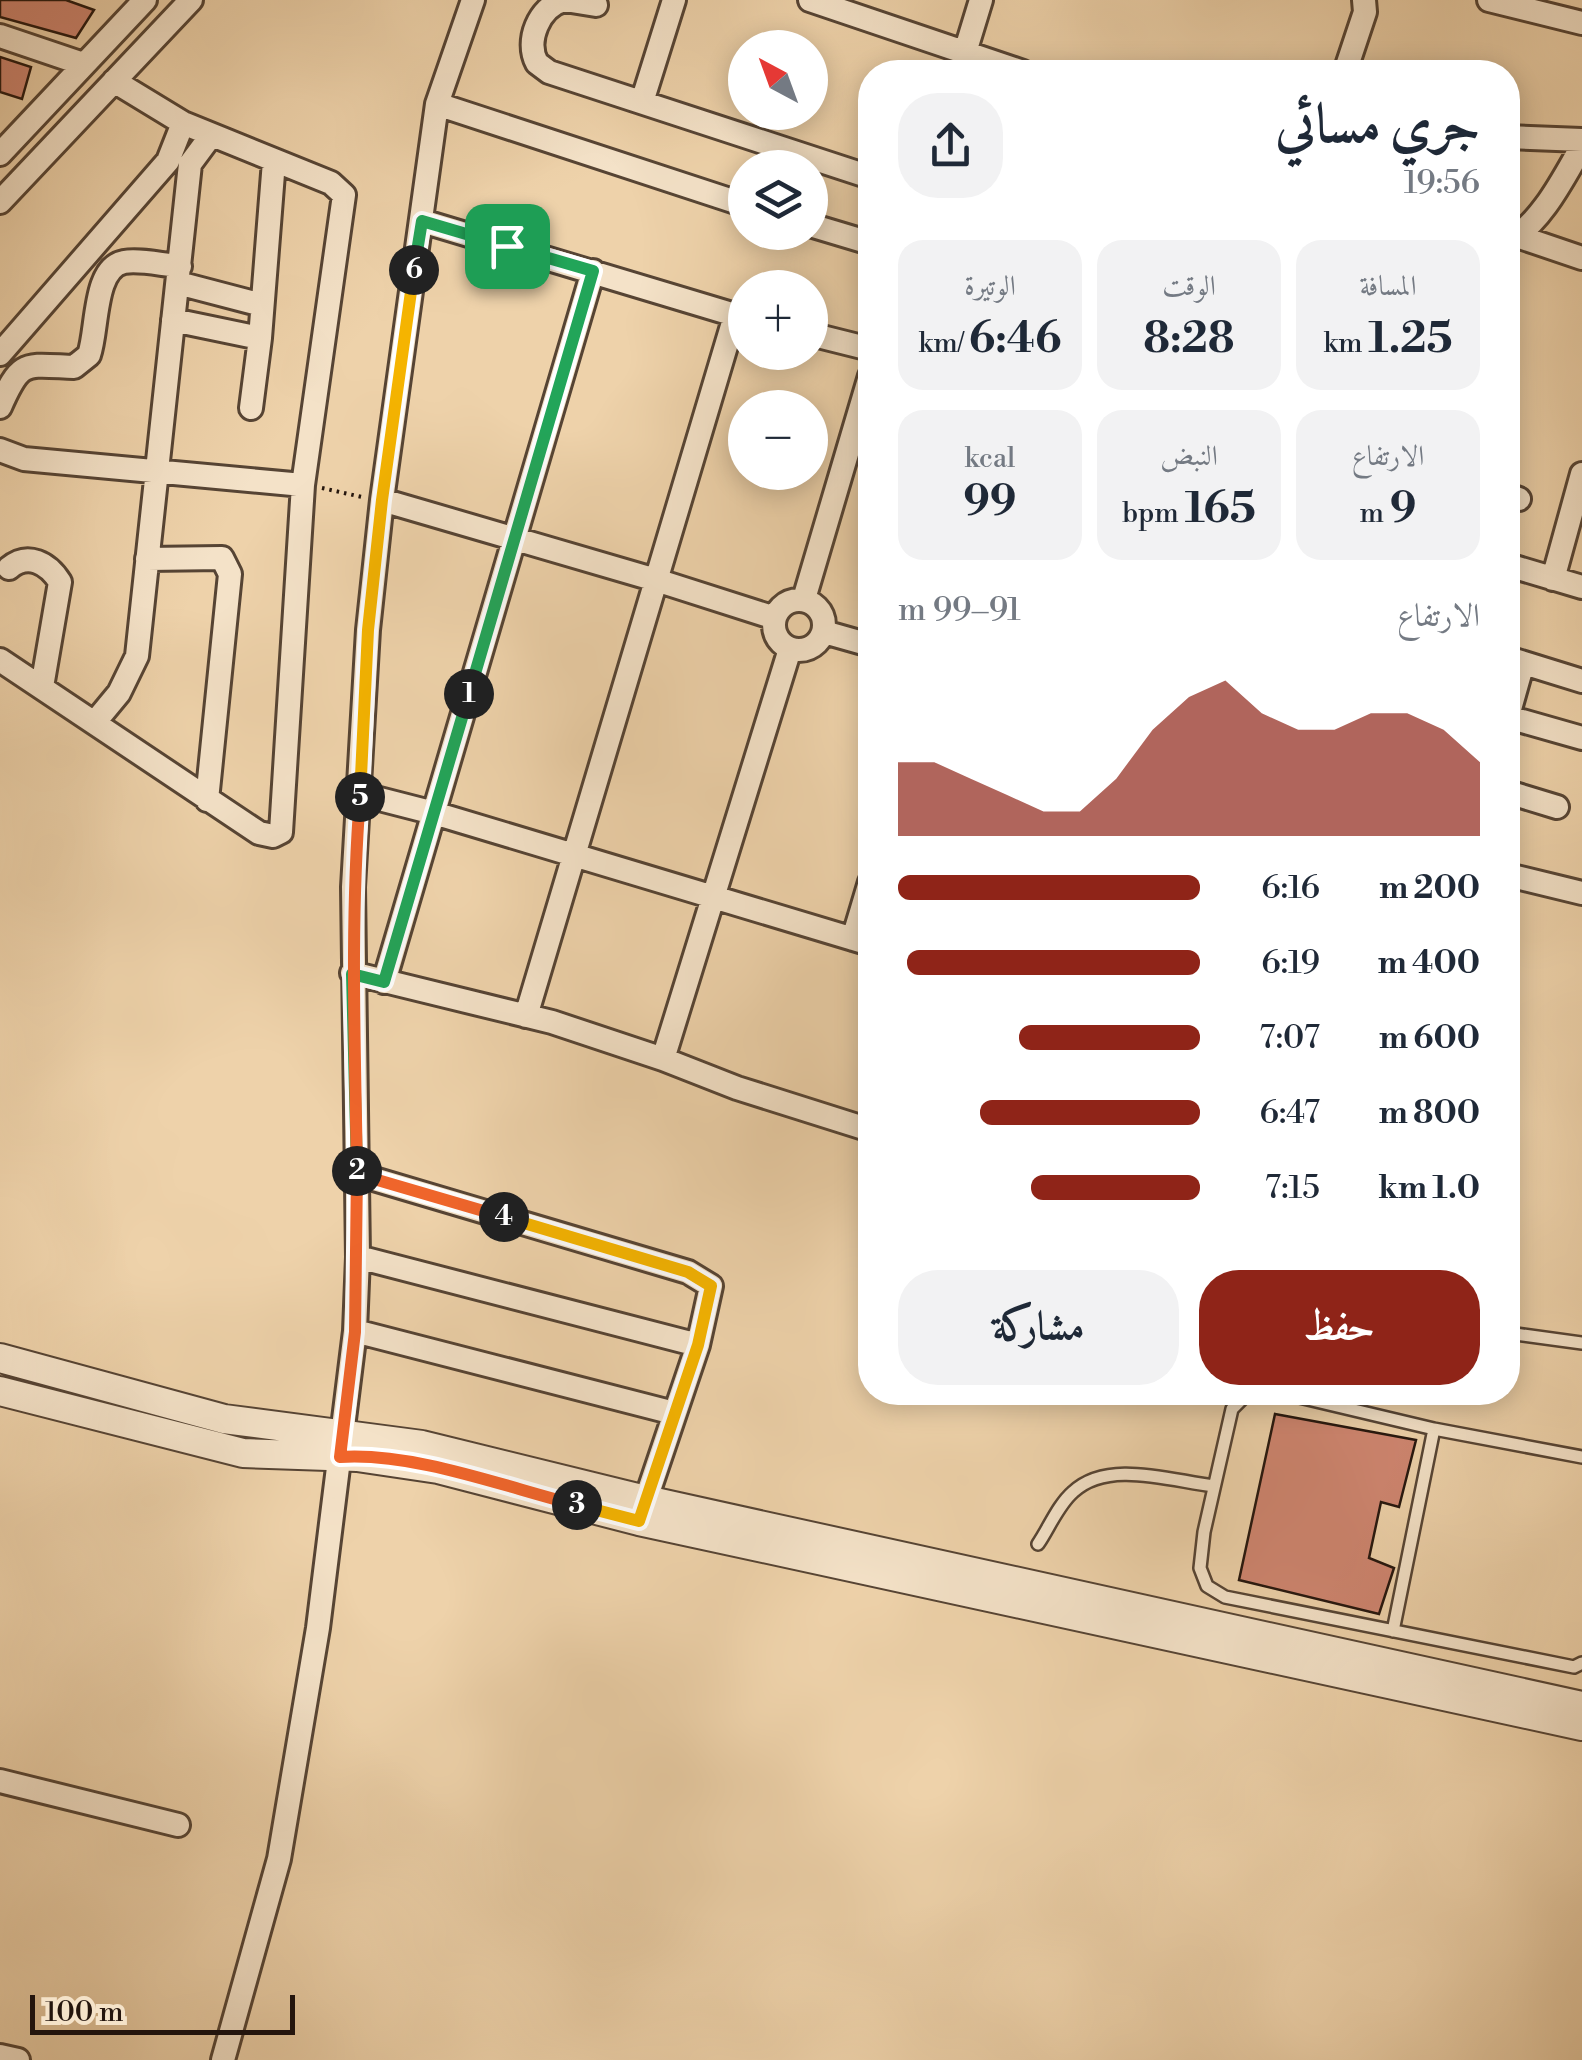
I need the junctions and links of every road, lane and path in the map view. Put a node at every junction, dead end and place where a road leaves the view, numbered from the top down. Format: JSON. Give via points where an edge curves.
{"nodes":[{"id":1,"x":110,"y":0,"type":"edge"},
{"id":2,"x":190,"y":0,"type":"edge"},
{"id":3,"x":472,"y":0,"type":"edge"},
{"id":4,"x":564,"y":0,"type":"edge"},
{"id":5,"x":674,"y":0,"type":"edge"},
{"id":6,"x":810,"y":0,"type":"edge"},
{"id":7,"x":981,"y":0,"type":"edge"},
{"id":8,"x":1364,"y":0,"type":"edge"},
{"id":9,"x":1489,"y":0,"type":"edge"},
{"id":10,"x":140,"y":5,"type":"edge"},
{"id":11,"x":596,"y":5,"type":"dead end"},
{"id":12,"x":1582,"y":24,"type":"edge"},
{"id":13,"x":164,"y":28,"type":"junction"},
{"id":14,"x":0,"y":36,"type":"edge"},
{"id":15,"x":958,"y":60,"type":"edge"},
{"id":16,"x":964,"y":60,"type":"edge"},
{"id":17,"x":1349,"y":60,"type":"edge"},
{"id":18,"x":83,"y":64,"type":"junction"},
{"id":19,"x":114,"y":81,"type":"junction"},
{"id":20,"x":642,"y":102,"type":"junction"},
{"id":21,"x":437,"y":104,"type":"junction"},
{"id":22,"x":183,"y":123,"type":"junction"},
{"id":23,"x":210,"y":137,"type":"junction"},
{"id":24,"x":1520,"y":138,"type":"edge"},
{"id":25,"x":1582,"y":143,"type":"edge"},
{"id":26,"x":0,"y":154,"type":"edge"},
{"id":27,"x":274,"y":160,"type":"junction"},
{"id":28,"x":858,"y":173,"type":"edge"},
{"id":29,"x":728,"y":199,"type":"edge"},
{"id":30,"x":0,"y":202,"type":"edge"},
{"id":31,"x":422,"y":221,"type":"junction"},
{"id":32,"x":828,"y":230,"type":"edge"},
{"id":33,"x":1520,"y":230,"type":"edge"},
{"id":34,"x":858,"y":239,"type":"edge"},
{"id":35,"x":1520,"y":240,"type":"edge"},
{"id":36,"x":1582,"y":258,"type":"edge"},
{"id":37,"x":593,"y":271,"type":"junction"},
{"id":38,"x":179,"y":274,"type":"junction"},
{"id":39,"x":262,"y":305,"type":"junction"},
{"id":40,"x":728,"y":313,"type":"edge"},
{"id":41,"x":173,"y":320,"type":"junction"},
{"id":42,"x":260,"y":338,"type":"junction"},
{"id":43,"x":828,"y":338,"type":"edge"},
{"id":44,"x":858,"y":346,"type":"edge"},
{"id":45,"x":0,"y":354,"type":"edge"},
{"id":46,"x":728,"y":355,"type":"edge"},
{"id":47,"x":0,"y":407,"type":"edge"},
{"id":48,"x":251,"y":408,"type":"dead end"},
{"id":49,"x":858,"y":417,"type":"edge"},
{"id":50,"x":0,"y":450,"type":"edge"},
{"id":51,"x":156,"y":470,"type":"junction"},
{"id":52,"x":1582,"y":474,"type":"edge"},
{"id":53,"x":309,"y":486,"type":"junction"},
{"id":54,"x":372,"y":499,"type":"junction"},
{"id":55,"x":514,"y":538,"type":"junction"},
{"id":56,"x":147,"y":558,"type":"junction"},
{"id":57,"x":9,"y":568,"type":"dead end"},
{"id":58,"x":1520,"y":569,"type":"edge"},
{"id":59,"x":1553,"y":579,"type":"junction"},
{"id":60,"x":656,"y":580,"type":"junction"},
{"id":61,"x":1582,"y":588,"type":"edge"},
{"id":62,"x":804,"y":600,"type":"junction"},
{"id":63,"x":774,"y":618,"type":"junction"},
{"id":64,"x":824,"y":632,"type":"junction"},
{"id":65,"x":858,"y":642,"type":"edge"},
{"id":66,"x":790,"y":648,"type":"junction"},
{"id":67,"x":0,"y":660,"type":"edge"},
{"id":68,"x":1520,"y":662,"type":"edge"},
{"id":69,"x":1582,"y":681,"type":"edge"},
{"id":70,"x":42,"y":687,"type":"junction"},
{"id":71,"x":1520,"y":720,"type":"edge"},
{"id":72,"x":95,"y":722,"type":"junction"},
{"id":73,"x":1582,"y":738,"type":"edge"},
{"id":74,"x":360,"y":794,"type":"junction"},
{"id":75,"x":1520,"y":796,"type":"edge"},
{"id":76,"x":207,"y":800,"type":"junction"},
{"id":77,"x":1557,"y":807,"type":"dead end"},
{"id":78,"x":434,"y":812,"type":"junction"},
{"id":79,"x":574,"y":854,"type":"junction"},
{"id":80,"x":1520,"y":877,"type":"edge"},
{"id":81,"x":1582,"y":893,"type":"edge"},
{"id":82,"x":713,"y":896,"type":"junction"},
{"id":83,"x":858,"y":941,"type":"edge"},
{"id":84,"x":352,"y":974,"type":"junction"},
{"id":85,"x":384,"y":982,"type":"junction"},
{"id":86,"x":526,"y":1016,"type":"junction"},
{"id":87,"x":662,"y":1058,"type":"junction"},
{"id":88,"x":858,"y":1126,"type":"edge"},
{"id":89,"x":357,"y":1174,"type":"junction"},
{"id":90,"x":358,"y":1257,"type":"junction"},
{"id":91,"x":355,"y":1332,"type":"junction"},
{"id":92,"x":1520,"y":1335,"type":"edge"},
{"id":93,"x":1582,"y":1343,"type":"edge"},
{"id":94,"x":698,"y":1345,"type":"junction"},
{"id":95,"x":0,"y":1358,"type":"edge"},
{"id":96,"x":0,"y":1391,"type":"edge"},
{"id":97,"x":1236,"y":1405,"type":"edge"},
{"id":98,"x":1333,"y":1405,"type":"edge"},
{"id":99,"x":674,"y":1413,"type":"junction"},
{"id":100,"x":1434,"y":1429,"type":"junction"},
{"id":101,"x":341,"y":1446,"type":"junction"},
{"id":102,"x":1582,"y":1457,"type":"edge"},
{"id":103,"x":1214,"y":1486,"type":"junction"},
{"id":104,"x":643,"y":1510,"type":"junction"},
{"id":105,"x":1038,"y":1544,"type":"dead end"},
{"id":106,"x":1392,"y":1631,"type":"junction"},
{"id":107,"x":1582,"y":1663,"type":"edge"},
{"id":108,"x":1582,"y":1706,"type":"edge"},
{"id":109,"x":1582,"y":1726,"type":"edge"},
{"id":110,"x":0,"y":1781,"type":"edge"},
{"id":111,"x":178,"y":1825,"type":"dead end"},
{"id":112,"x":0,"y":2056,"type":"edge"},
{"id":113,"x":18,"y":2060,"type":"edge"},
{"id":114,"x":223,"y":2060,"type":"edge"}],
"edges":[{"from":1,"to":10,"type":"street"},
{"from":2,"to":13,"type":"street"},
{"from":3,"to":21,"type":"street"},
{"from":4,"to":11,"type":"street"},
{"from":4,"to":20,"type":"street","via":[[542,14],[532,43],[537,63]]},
{"from":5,"to":20,"type":"street"},
{"from":6,"to":15,"type":"street"},
{"from":7,"to":16,"type":"street"},
{"from":8,"to":17,"type":"street"},
{"from":9,"to":12,"type":"street"},
{"from":10,"to":13,"type":"street"},
{"from":10,"to":18,"type":"street"},
{"from":13,"to":19,"type":"street"},
{"from":14,"to":18,"type":"street"},
{"from":18,"to":26,"type":"street"},
{"from":19,"to":22,"type":"street"},
{"from":19,"to":30,"type":"street"},
{"from":20,"to":28,"type":"street"},
{"from":21,"to":29,"type":"street"},
{"from":21,"to":31,"type":"street"},
{"from":22,"to":23,"type":"street"},
{"from":22,"to":45,"type":"street","via":[[168,161]]},
{"from":23,"to":27,"type":"street"},
{"from":23,"to":38,"type":"street","via":[[190,164]]},
{"from":24,"to":25,"type":"street"},
{"from":25,"to":33,"type":"street","via":[[1543,208]]},
{"from":27,"to":39,"type":"street"},
{"from":27,"to":53,"type":"street","via":[[332,183],[344,196]]},
{"from":31,"to":37,"type":"street"},
{"from":31,"to":54,"type":"street"},
{"from":32,"to":34,"type":"street"},
{"from":35,"to":36,"type":"street"},
{"from":37,"to":40,"type":"street"},
{"from":37,"to":55,"type":"street"},
{"from":38,"to":39,"type":"street"},
{"from":38,"to":41,"type":"street"},
{"from":38,"to":47,"type":"street","via":[[123,262],[110,269],[89,355],[74,368],[28,365]]},
{"from":39,"to":42,"type":"street"},
{"from":41,"to":42,"type":"street"},
{"from":41,"to":51,"type":"street"},
{"from":42,"to":48,"type":"street"},
{"from":43,"to":44,"type":"street"},
{"from":46,"to":60,"type":"street"},
{"from":49,"to":62,"type":"street"},
{"from":50,"to":51,"type":"street","via":[[24,459]]},
{"from":51,"to":53,"type":"street"},
{"from":51,"to":56,"type":"street"},
{"from":52,"to":59,"type":"street"},
{"from":53,"to":54,"type":"path"},
{"from":53,"to":76,"type":"street","via":[[281,832],[259,833]]},
{"from":54,"to":55,"type":"street"},
{"from":54,"to":74,"type":"street"},
{"from":55,"to":60,"type":"street"},
{"from":55,"to":78,"type":"street"},
{"from":56,"to":72,"type":"street","via":[[137,656]]},
{"from":56,"to":76,"type":"street","via":[[222,558],[230,574]]},
{"from":57,"to":70,"type":"street","via":[[36,560],[60,582]]},
{"from":58,"to":59,"type":"street"},
{"from":59,"to":61,"type":"street"},
{"from":60,"to":63,"type":"street"},
{"from":60,"to":79,"type":"street"},
{"from":62,"to":63,"type":"street","via":[[782,605]]},
{"from":62,"to":64,"type":"street","via":[[819,608]]},
{"from":63,"to":66,"type":"street","via":[[778,640]]},
{"from":64,"to":65,"type":"street"},
{"from":64,"to":66,"type":"street","via":[[806,649]]},
{"from":66,"to":82,"type":"street"},
{"from":67,"to":70,"type":"street"},
{"from":68,"to":69,"type":"street"},
{"from":70,"to":72,"type":"street"},
{"from":71,"to":73,"type":"street"},
{"from":72,"to":76,"type":"street"},
{"from":74,"to":78,"type":"street"},
{"from":74,"to":84,"type":"street"},
{"from":75,"to":77,"type":"street"},
{"from":78,"to":79,"type":"street"},
{"from":78,"to":85,"type":"street"},
{"from":79,"to":82,"type":"street"},
{"from":79,"to":86,"type":"street"},
{"from":80,"to":81,"type":"street"},
{"from":82,"to":83,"type":"street"},
{"from":82,"to":87,"type":"street"},
{"from":84,"to":85,"type":"street"},
{"from":84,"to":89,"type":"street"},
{"from":85,"to":86,"type":"street"},
{"from":86,"to":87,"type":"street"},
{"from":87,"to":88,"type":"street"},
{"from":89,"to":90,"type":"street"},
{"from":89,"to":94,"type":"street","via":[[704,1279],[711,1286]]},
{"from":90,"to":91,"type":"street"},
{"from":90,"to":94,"type":"street"},
{"from":91,"to":99,"type":"street"},
{"from":91,"to":101,"type":"street"},
{"from":92,"to":93,"type":"lane"},
{"from":94,"to":99,"type":"street"},
{"from":95,"to":101,"type":"street"},
{"from":96,"to":101,"type":"street","via":[[242,1453]]},
{"from":97,"to":103,"type":"lane"},
{"from":98,"to":100,"type":"lane"},
{"from":99,"to":104,"type":"street"},
{"from":100,"to":102,"type":"lane"},
{"from":100,"to":106,"type":"lane"},
{"from":101,"to":104,"type":"street","via":[[373,1458]]},
{"from":101,"to":114,"type":"street","via":[[278,1858]]},
{"from":103,"to":105,"type":"lane","via":[[1110,1474],[1087,1481],[1069,1495]]},
{"from":103,"to":106,"type":"lane","via":[[1200,1568],[1207,1586],[1225,1597]]},
{"from":104,"to":108,"type":"street"},
{"from":104,"to":109,"type":"street"},
{"from":106,"to":107,"type":"lane","via":[[1574,1667]]},
{"from":110,"to":111,"type":"street"},
{"from":112,"to":113,"type":"street"}]}
